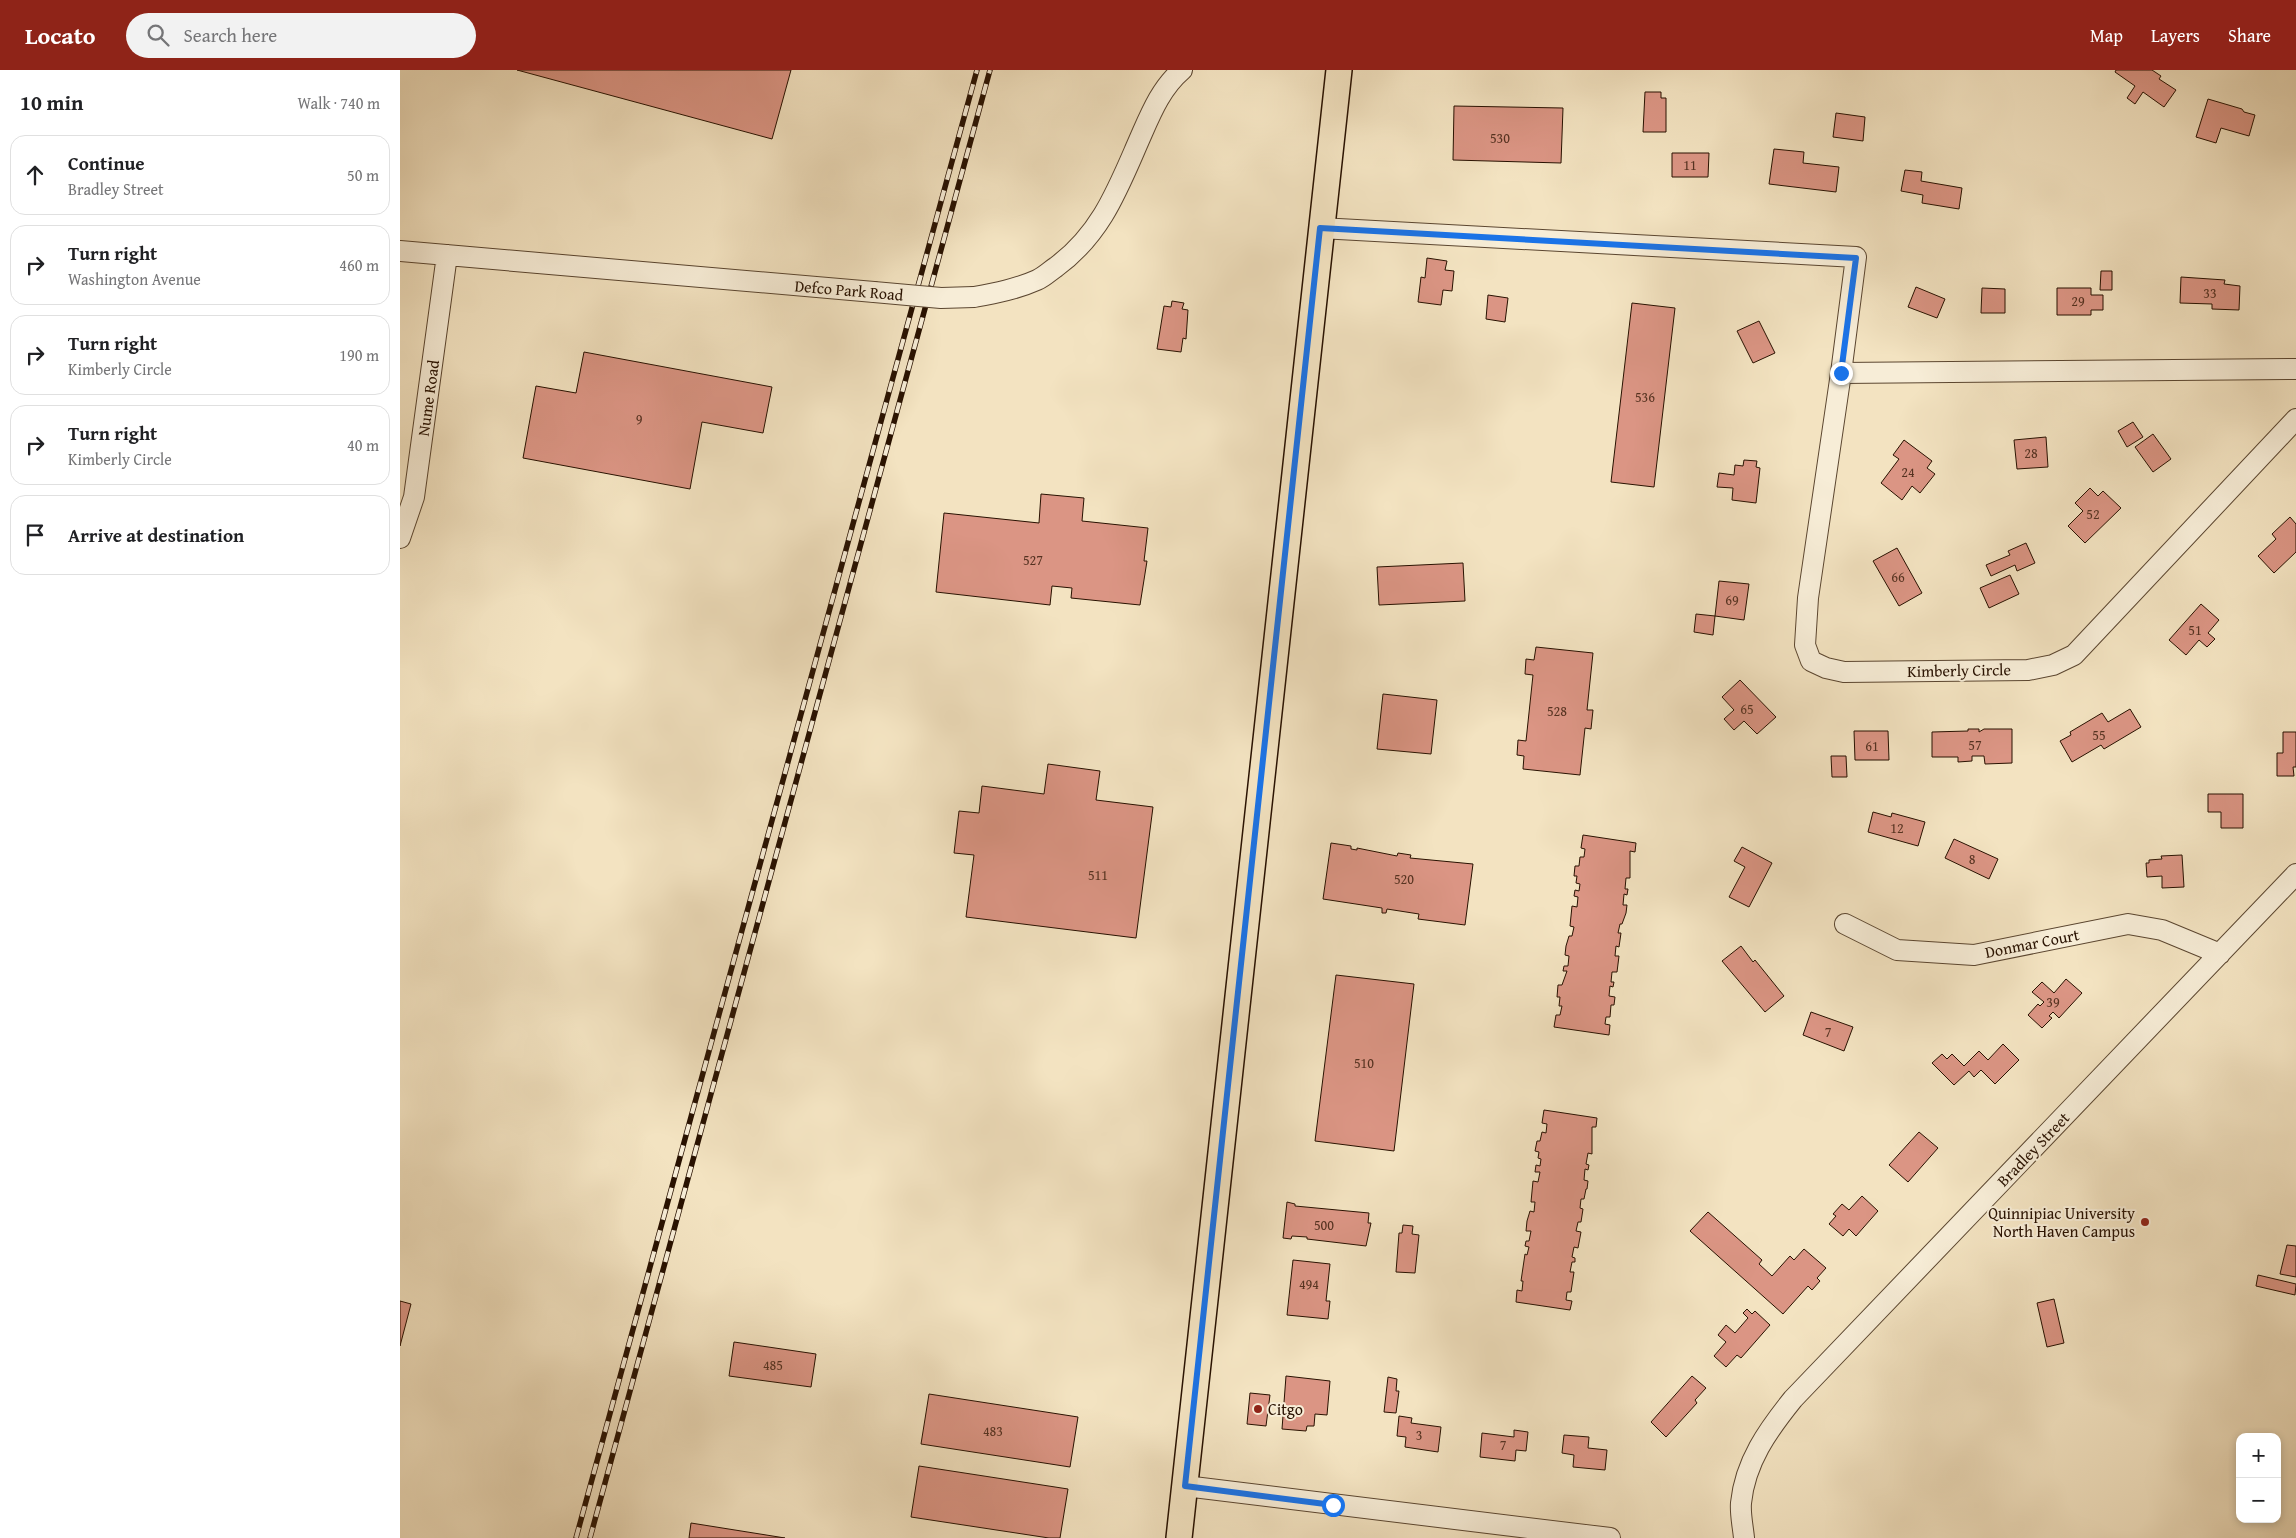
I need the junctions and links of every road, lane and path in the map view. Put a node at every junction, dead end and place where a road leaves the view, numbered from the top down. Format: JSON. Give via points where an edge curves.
{"nodes":[{"id":1,"x":1182,"y":70,"type":"edge"},
{"id":2,"x":1338,"y":70,"type":"edge"},
{"id":3,"x":1320,"y":228,"type":"junction"},
{"id":4,"x":400,"y":251,"type":"edge"},
{"id":5,"x":447,"y":255,"type":"junction"},
{"id":6,"x":2296,"y":369,"type":"edge"},
{"id":7,"x":1841,"y":373,"type":"junction"},
{"id":8,"x":2296,"y":419,"type":"edge"},
{"id":9,"x":400,"y":538,"type":"edge"},
{"id":10,"x":2296,"y":874,"type":"edge"},
{"id":11,"x":1845,"y":924,"type":"dead end"},
{"id":12,"x":2220,"y":954,"type":"junction"},
{"id":13,"x":1185,"y":1486,"type":"junction"},
{"id":14,"x":1522,"y":1533,"type":"edge"},
{"id":15,"x":1179,"y":1538,"type":"edge"},
{"id":16,"x":1610,"y":1538,"type":"edge"},
{"id":17,"x":1744,"y":1538,"type":"edge"}],
"edges":[{"from":1,"to":5,"type":"street","name":"Defco Park Road","bridge":true,"via":[[1156,100],[1111,203],[1092,233],[1065,260],[1038,279],[1008,291],[941,298]]},
{"from":2,"to":3,"type":"main road"},
{"from":3,"to":7,"type":"street","name":"Kimberly Circle","via":[[1856,258]]},
{"from":3,"to":13,"type":"main road"},
{"from":4,"to":5,"type":"street","name":"Defco Park Road"},
{"from":5,"to":9,"type":"street","name":"Nume Road","via":[[414,497]]},
{"from":6,"to":7,"type":"street"},
{"from":7,"to":8,"type":"street","name":"Kimberly Circle","via":[[1808,598],[1805,645],[1811,661],[1844,672],[2028,670],[2053,666],[2074,655]]},
{"from":10,"to":12,"type":"street","name":"Bradley Street"},
{"from":11,"to":12,"type":"street","name":"Donmar Court","via":[[1897,950],[1974,954],[2128,924],[2162,930]]},
{"from":12,"to":17,"type":"street","name":"Bradley Street","via":[[1781,1414],[1750,1464],[1741,1504]]},
{"from":13,"to":14,"type":"street"},
{"from":13,"to":15,"type":"main road"},
{"from":14,"to":16,"type":"street"}]}
